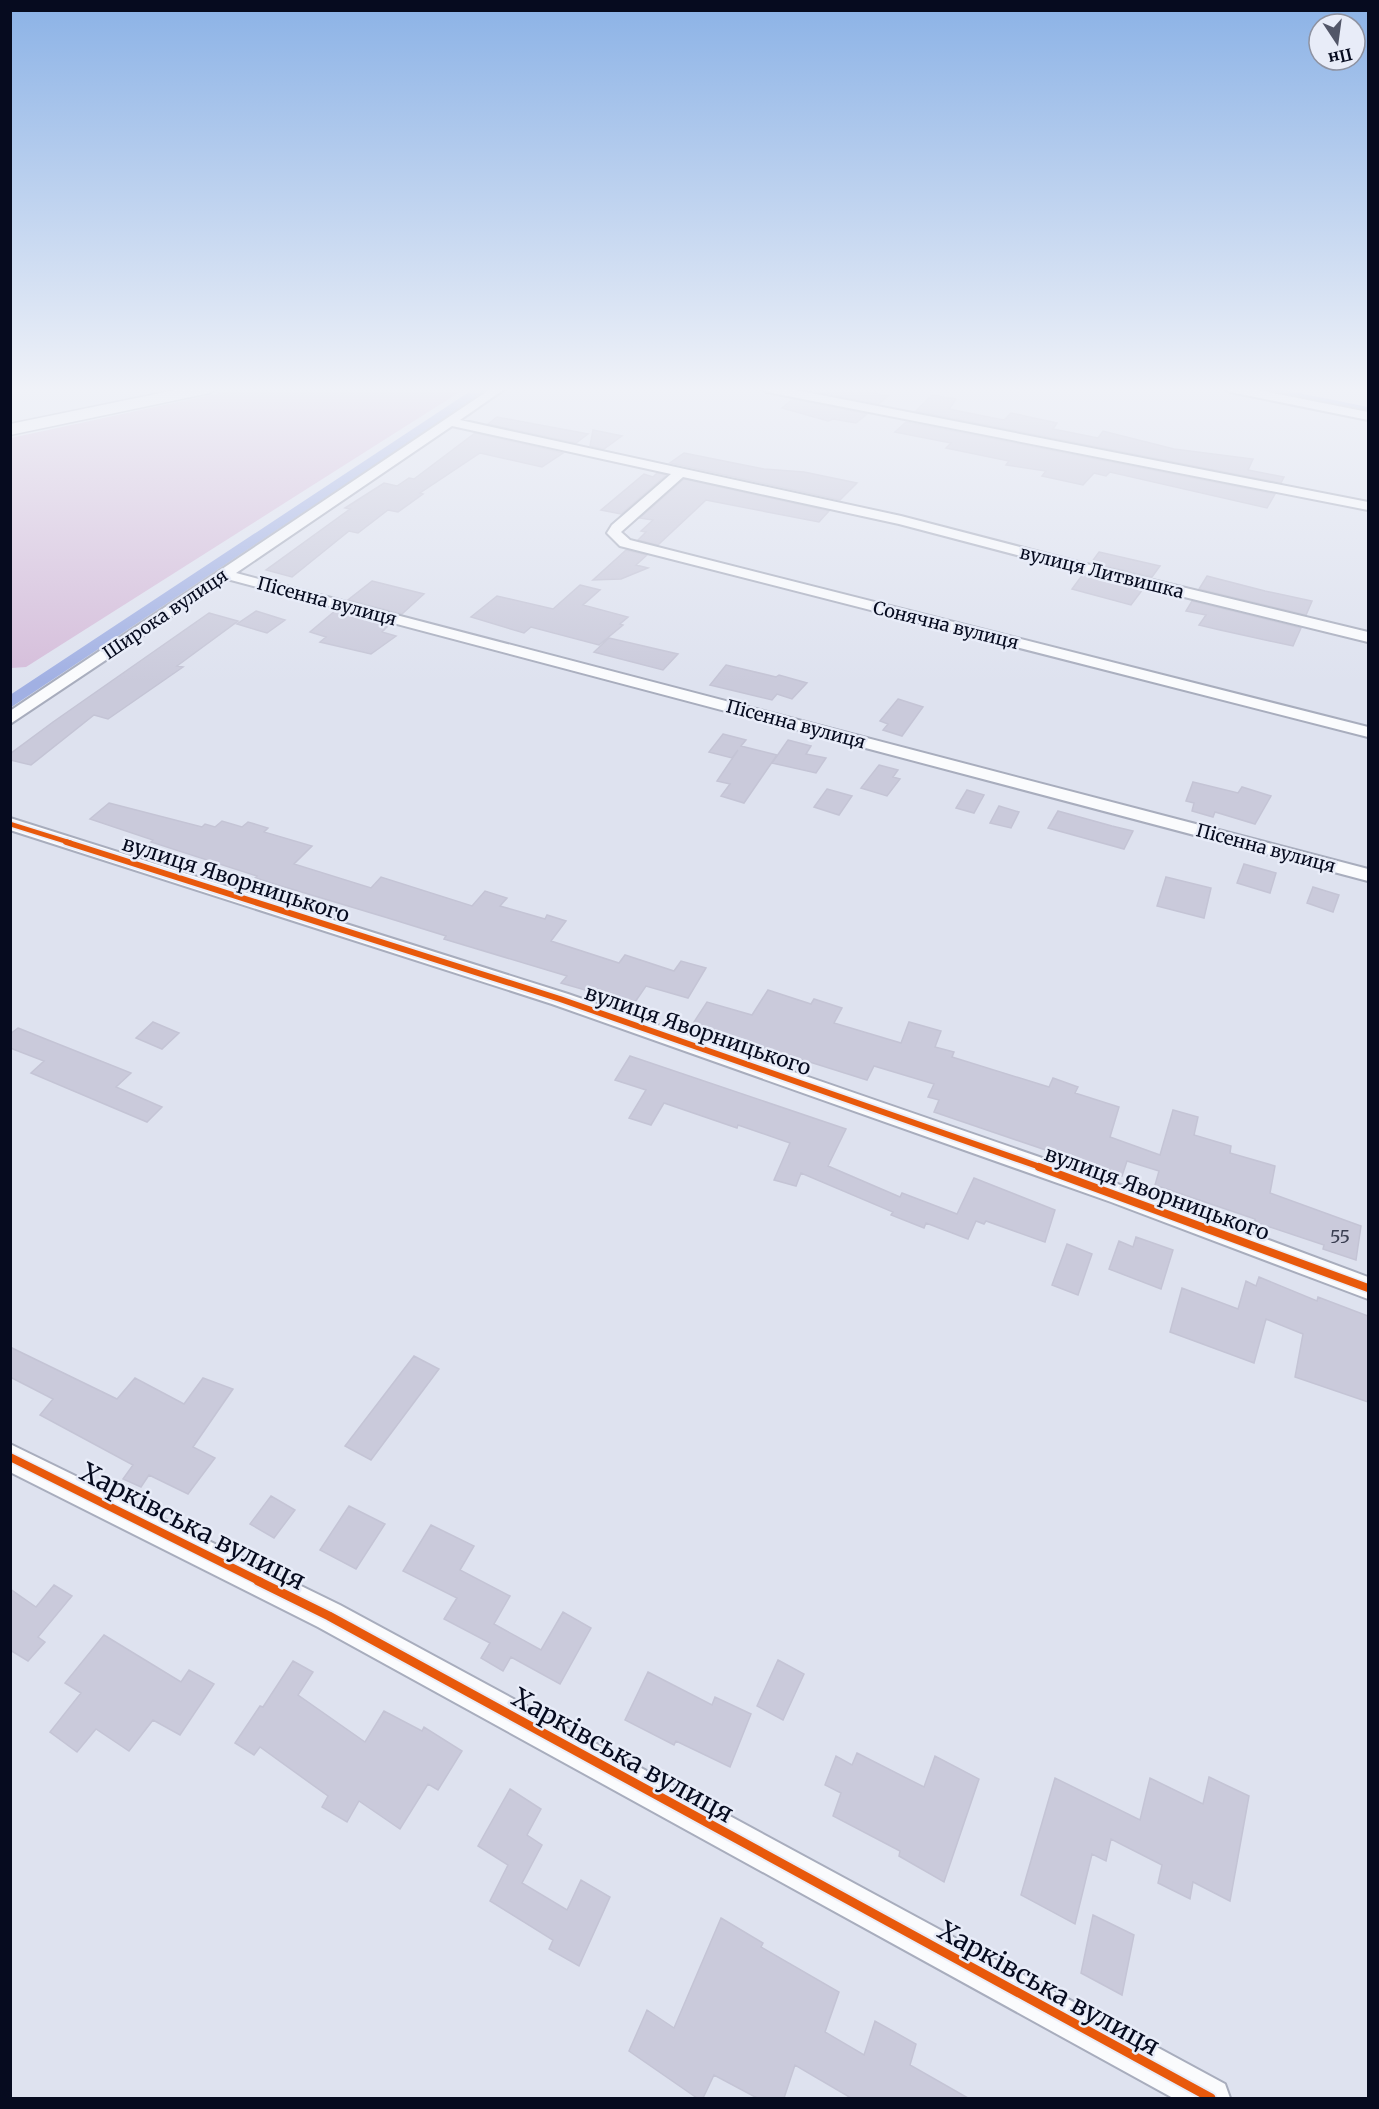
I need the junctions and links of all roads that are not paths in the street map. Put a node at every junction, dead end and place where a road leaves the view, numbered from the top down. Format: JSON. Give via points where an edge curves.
{"nodes":[{"id":1,"x":354,"y":486,"type":"edge"},
{"id":2,"x":665,"y":486,"type":"edge"},
{"id":3,"x":747,"y":486,"type":"edge"},
{"id":4,"x":1268,"y":486,"type":"edge"},
{"id":5,"x":1368,"y":506,"type":"edge"},
{"id":6,"x":224,"y":574,"type":"junction"},
{"id":7,"x":1368,"y":637,"type":"edge"},
{"id":8,"x":10,"y":719,"type":"edge"},
{"id":9,"x":1368,"y":732,"type":"edge"},
{"id":10,"x":10,"y":824,"type":"edge"},
{"id":11,"x":1368,"y":875,"type":"edge"},
{"id":12,"x":1368,"y":1288,"type":"edge"},
{"id":13,"x":10,"y":1456,"type":"edge"},
{"id":14,"x":1211,"y":2098,"type":"edge"}],
"edges":[{"from":1,"to":6,"type":"street","name":"Широка вулиця"},
{"from":2,"to":9,"type":"street","name":"Сонячна вулиця","via":[[617,528],[617,537],[625,543]]},
{"from":3,"to":7,"type":"street","name":"вулиця Литвишка","via":[[901,520]]},
{"from":4,"to":5,"type":"street"},
{"from":6,"to":8,"type":"street","name":"Широка вулиця"},
{"from":6,"to":11,"type":"street","name":"Пісенна вулиця"},
{"from":10,"to":12,"type":"street","name":"вулиця Яворницького","via":[[560,999],[1120,1195]]},
{"from":13,"to":14,"type":"street","name":"Харківська вулиця","via":[[329,1616]]}]}
